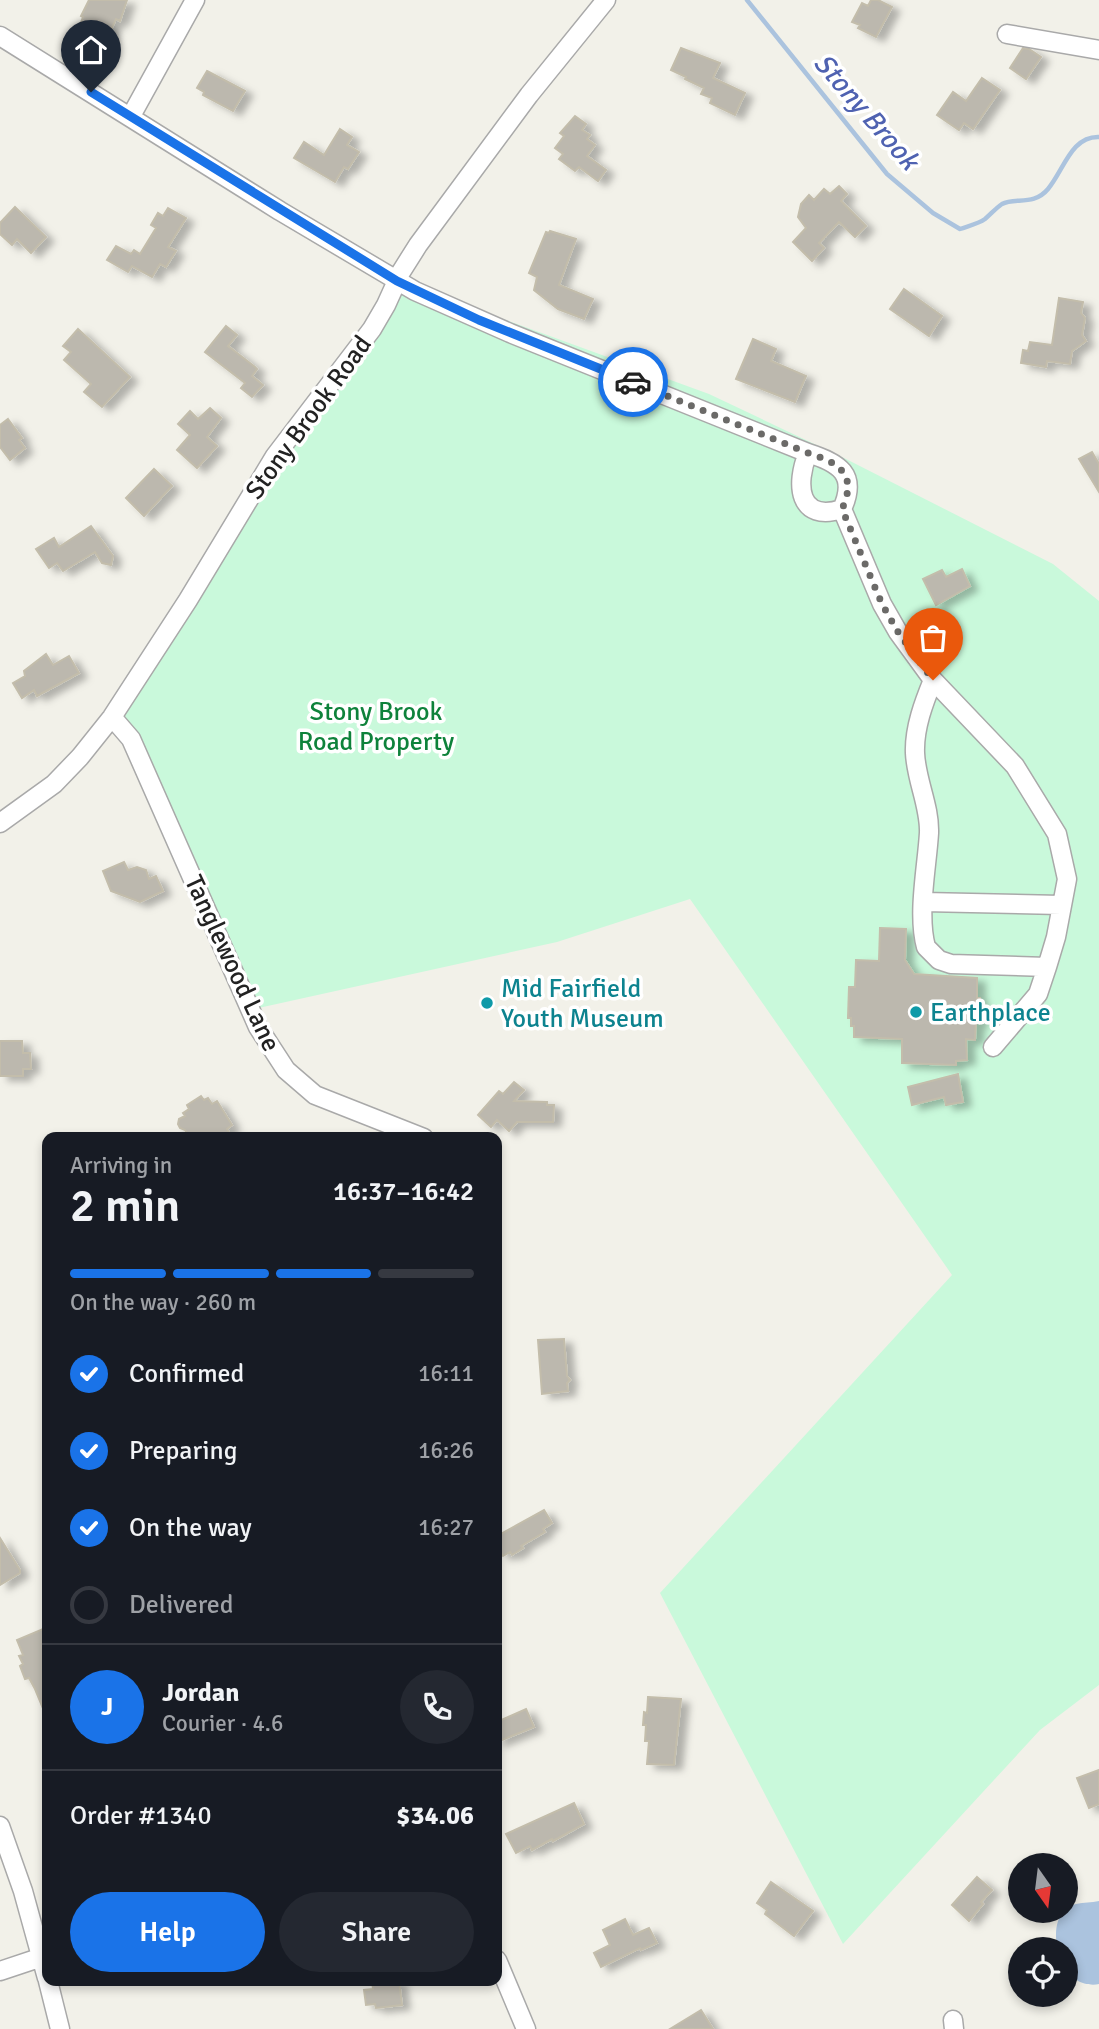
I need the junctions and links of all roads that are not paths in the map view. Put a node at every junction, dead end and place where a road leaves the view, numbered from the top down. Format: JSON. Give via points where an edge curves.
{"nodes":[{"id":1,"x":195,"y":0,"type":"edge"},
{"id":2,"x":606,"y":0,"type":"edge"},
{"id":3,"x":1007,"y":34,"type":"dead end"},
{"id":4,"x":0,"y":36,"type":"edge"},
{"id":5,"x":1099,"y":50,"type":"edge"},
{"id":6,"x":131,"y":116,"type":"junction"},
{"id":7,"x":397,"y":281,"type":"junction"},
{"id":8,"x":808,"y":453,"type":"junction"},
{"id":9,"x":842,"y":509,"type":"junction"},
{"id":10,"x":933,"y":680,"type":"junction"},
{"id":11,"x":112,"y":717,"type":"junction"},
{"id":12,"x":0,"y":823,"type":"edge"},
{"id":13,"x":924,"y":902,"type":"junction"},
{"id":14,"x":1061,"y":905,"type":"junction"},
{"id":15,"x":1047,"y":967,"type":"junction"},
{"id":16,"x":993,"y":1047,"type":"dead end"},
{"id":17,"x":408,"y":1132,"type":"edge"},
{"id":18,"x":0,"y":1826,"type":"edge"},
{"id":19,"x":42,"y":1957,"type":"joint"},
{"id":20,"x":0,"y":1971,"type":"edge"},
{"id":21,"x":502,"y":1972,"type":"edge"},
{"id":22,"x":49,"y":1986,"type":"edge"},
{"id":23,"x":60,"y":2029,"type":"edge"},
{"id":24,"x":526,"y":2029,"type":"edge"}],
"edges":[{"from":1,"to":6,"type":"street"},
{"from":2,"to":7,"type":"street","name":"Stony Brook Road","via":[[495,141]]},
{"from":3,"to":5,"type":"street"},
{"from":4,"to":6,"type":"street"},
{"from":6,"to":7,"type":"street"},
{"from":7,"to":8,"type":"street","via":[[479,320]]},
{"from":7,"to":11,"type":"street","name":"Stony Brook Road","via":[[368,335],[275,456]]},
{"from":8,"to":9,"type":"street","via":[[844,471],[849,490]]},
{"from":8,"to":9,"type":"street","via":[[801,470],[803,499],[814,510]]},
{"from":9,"to":10,"type":"street","via":[[882,604]]},
{"from":10,"to":13,"type":"street","via":[[917,728],[915,754],[929,831]]},
{"from":10,"to":14,"type":"street","via":[[1015,766],[1057,834],[1067,879]]},
{"from":11,"to":12,"type":"street","name":"Stony Brook Road","via":[[54,784]]},
{"from":11,"to":17,"type":"street","name":"Tanglewood Lane","via":[[131,739],[273,1052],[294,1078],[320,1098]]},
{"from":13,"to":14,"type":"street"},
{"from":13,"to":15,"type":"street","via":[[925,942],[939,960]]},
{"from":14,"to":15,"type":"street"},
{"from":15,"to":16,"type":"street","via":[[1038,994]]},
{"from":18,"to":19,"type":"street"},
{"from":19,"to":20,"type":"street"},
{"from":21,"to":24,"type":"street"},
{"from":22,"to":23,"type":"street"}]}
